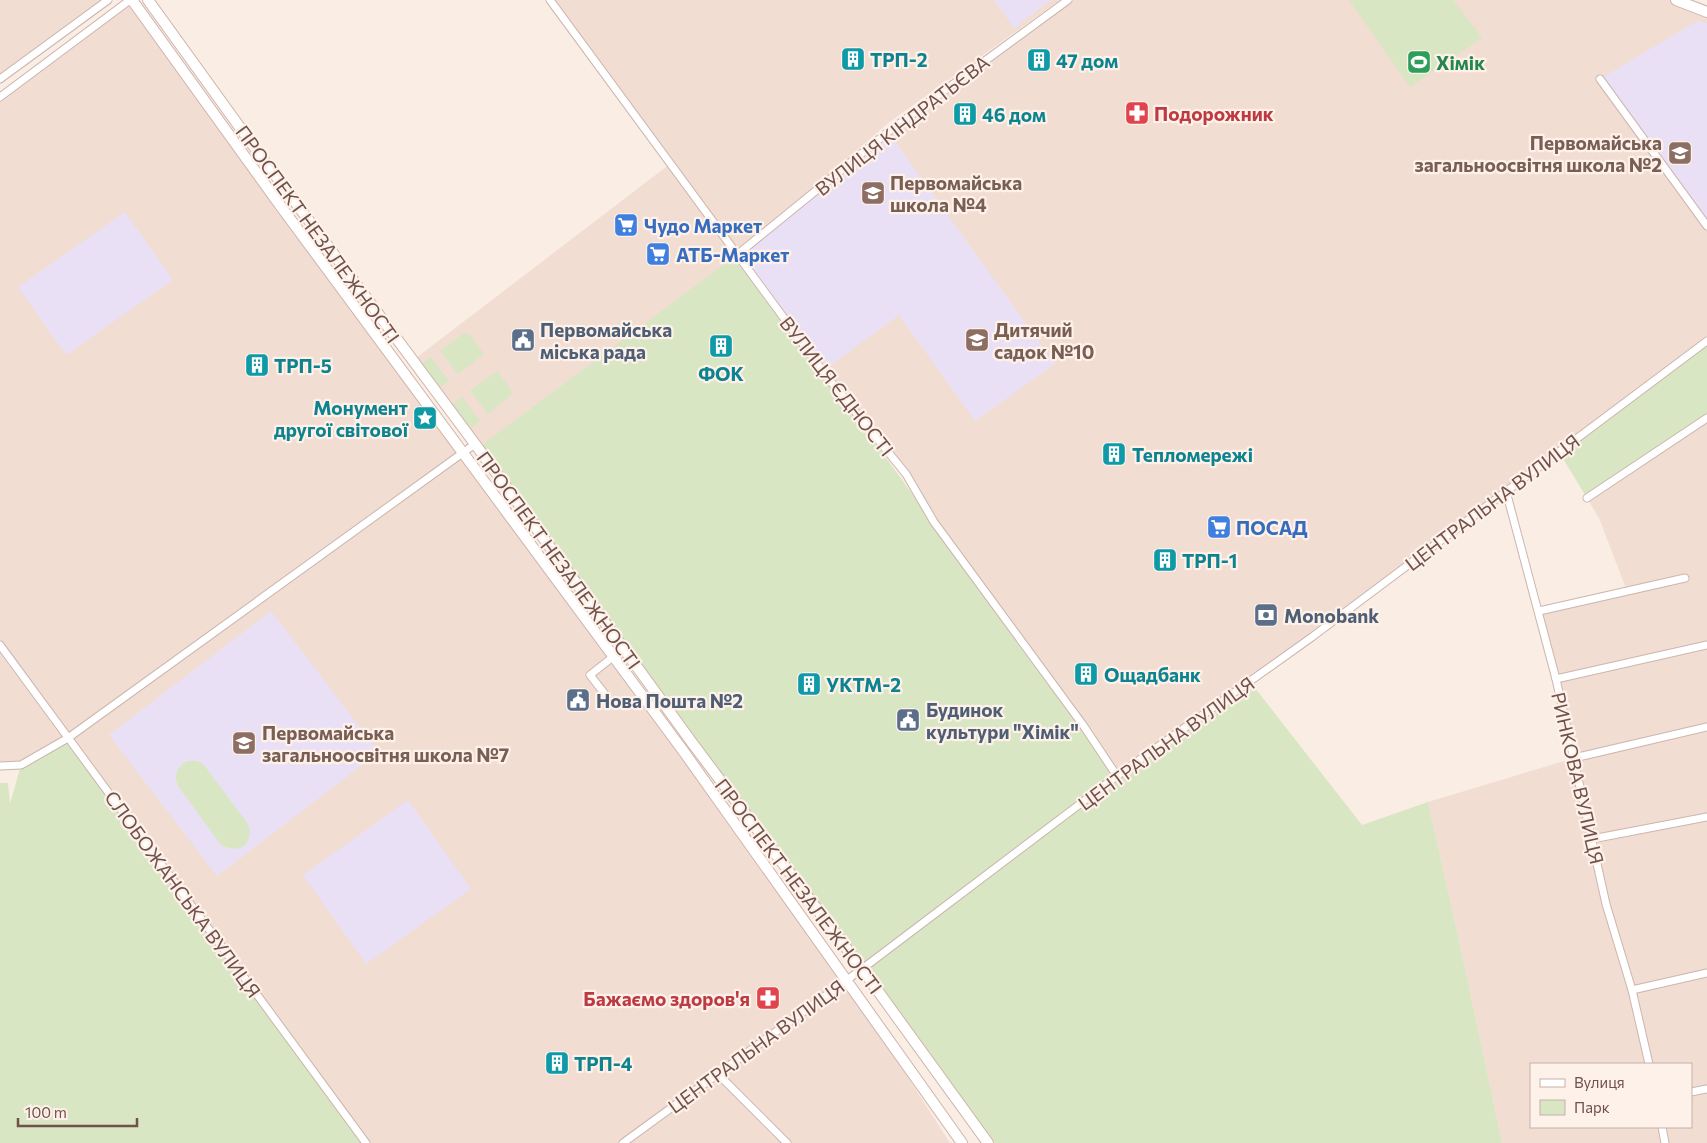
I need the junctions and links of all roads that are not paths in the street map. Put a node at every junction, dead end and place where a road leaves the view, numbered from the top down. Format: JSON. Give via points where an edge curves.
{"nodes":[{"id":1,"x":108,"y":0,"type":"edge"},
{"id":2,"x":131,"y":0,"type":"edge"},
{"id":3,"x":148,"y":0,"type":"edge"},
{"id":4,"x":550,"y":0,"type":"edge"},
{"id":5,"x":1068,"y":0,"type":"edge"},
{"id":6,"x":1676,"y":0,"type":"edge"},
{"id":7,"x":92,"y":11,"type":"junction"},
{"id":8,"x":1707,"y":12,"type":"edge"},
{"id":9,"x":100,"y":24,"type":"junction"},
{"id":10,"x":0,"y":79,"type":"edge"},
{"id":11,"x":1600,"y":79,"type":"dead end"},
{"id":12,"x":0,"y":97,"type":"edge"},
{"id":13,"x":248,"y":140,"type":"junction"},
{"id":14,"x":239,"y":147,"type":"junction"},
{"id":15,"x":1707,"y":226,"type":"edge"},
{"id":16,"x":738,"y":254,"type":"junction"},
{"id":17,"x":1707,"y":341,"type":"edge"},
{"id":18,"x":1707,"y":418,"type":"edge"},
{"id":19,"x":476,"y":446,"type":"junction"},
{"id":20,"x":463,"y":453,"type":"junction"},
{"id":21,"x":1506,"y":491,"type":"junction"},
{"id":22,"x":1588,"y":498,"type":"dead end"},
{"id":23,"x":1685,"y":578,"type":"dead end"},
{"id":24,"x":1539,"y":611,"type":"junction"},
{"id":25,"x":0,"y":645,"type":"edge"},
{"id":26,"x":1707,"y":645,"type":"edge"},
{"id":27,"x":623,"y":649,"type":"junction"},
{"id":28,"x":613,"y":657,"type":"junction"},
{"id":29,"x":1556,"y":680,"type":"junction"},
{"id":30,"x":604,"y":693,"type":"dead end"},
{"id":31,"x":1707,"y":727,"type":"edge"},
{"id":32,"x":68,"y":738,"type":"junction"},
{"id":33,"x":1574,"y":758,"type":"junction"},
{"id":34,"x":0,"y":766,"type":"edge"},
{"id":35,"x":1117,"y":776,"type":"junction"},
{"id":36,"x":1707,"y":817,"type":"edge"},
{"id":37,"x":1592,"y":839,"type":"junction"},
{"id":38,"x":862,"y":969,"type":"junction"},
{"id":39,"x":1707,"y":973,"type":"edge"},
{"id":40,"x":846,"y":981,"type":"junction"},
{"id":41,"x":1632,"y":990,"type":"junction"},
{"id":42,"x":1649,"y":1063,"type":"edge"},
{"id":43,"x":718,"y":1073,"type":"junction"},
{"id":44,"x":1707,"y":1089,"type":"edge"},
{"id":45,"x":1692,"y":1092,"type":"edge"},
{"id":46,"x":1662,"y":1128,"type":"edge"},
{"id":47,"x":366,"y":1143,"type":"edge"},
{"id":48,"x":623,"y":1143,"type":"edge"},
{"id":49,"x":787,"y":1143,"type":"edge"},
{"id":50,"x":962,"y":1143,"type":"edge"},
{"id":51,"x":988,"y":1143,"type":"edge"},
{"id":52,"x":1665,"y":1143,"type":"edge"}],
"edges":[{"from":1,"to":7,"type":"street"},
{"from":2,"to":9,"type":"street"},
{"from":2,"to":14,"type":"street","name":"ПРОСПЕКТ НЕЗАЛЕЖНОСТІ"},
{"from":3,"to":13,"type":"street","name":"ПРОСПЕКТ НЕЗАЛЕЖНОСТІ"},
{"from":4,"to":16,"type":"street","name":"ВУЛИЦЯ ЄДНОСТІ"},
{"from":5,"to":16,"type":"street","name":"ВУЛИЦЯ КІНДРАТЬЄВА","via":[[888,132]]},
{"from":6,"to":8,"type":"street"},
{"from":7,"to":9,"type":"street"},
{"from":7,"to":10,"type":"street"},
{"from":9,"to":12,"type":"street"},
{"from":11,"to":15,"type":"street"},
{"from":13,"to":14,"type":"street"},
{"from":13,"to":19,"type":"street","name":"ПРОСПЕКТ НЕЗАЛЕЖНОСТІ"},
{"from":14,"to":20,"type":"street","name":"ПРОСПЕКТ НЕЗАЛЕЖНОСТІ"},
{"from":16,"to":35,"type":"street","name":"ВУЛИЦЯ ЄДНОСТІ","via":[[828,378],[906,474],[934,522]]},
{"from":17,"to":21,"type":"street","name":"ЦЕНТРАЛЬНА ВУЛИЦЯ"},
{"from":18,"to":22,"type":"street"},
{"from":19,"to":20,"type":"street"},
{"from":19,"to":27,"type":"street","name":"ПРОСПЕКТ НЕЗАЛЕЖНОСТІ"},
{"from":20,"to":28,"type":"street","name":"ПРОСПЕКТ НЕЗАЛЕЖНОСТІ"},
{"from":20,"to":32,"type":"street"},
{"from":21,"to":24,"type":"street","name":"РИНКОВА ВУЛИЦЯ"},
{"from":21,"to":35,"type":"street","name":"ЦЕНТРАЛЬНА ВУЛИЦЯ","via":[[1304,643]]},
{"from":23,"to":24,"type":"street"},
{"from":24,"to":29,"type":"street","name":"РИНКОВА ВУЛИЦЯ"},
{"from":25,"to":32,"type":"street","name":"СЛОБОЖАНСЬКА ВУЛИЦЯ"},
{"from":26,"to":29,"type":"street"},
{"from":27,"to":28,"type":"street"},
{"from":27,"to":38,"type":"street","name":"ПРОСПЕКТ НЕЗАЛЕЖНОСТІ"},
{"from":28,"to":30,"type":"street","via":[[590,674]]},
{"from":28,"to":40,"type":"street","name":"ПРОСПЕКТ НЕЗАЛЕЖНОСТІ"},
{"from":29,"to":33,"type":"street","name":"РИНКОВА ВУЛИЦЯ"},
{"from":31,"to":33,"type":"street"},
{"from":32,"to":34,"type":"street","via":[[21,765]]},
{"from":32,"to":47,"type":"street","name":"СЛОБОЖАНСЬКА ВУЛИЦЯ"},
{"from":33,"to":37,"type":"street","name":"РИНКОВА ВУЛИЦЯ"},
{"from":35,"to":38,"type":"street","name":"ЦЕНТРАЛЬНА ВУЛИЦЯ"},
{"from":36,"to":37,"type":"street"},
{"from":37,"to":41,"type":"street","name":"РИНКОВА ВУЛИЦЯ","via":[[1606,904]]},
{"from":38,"to":40,"type":"street","name":"ЦЕНТРАЛЬНА ВУЛИЦЯ"},
{"from":38,"to":51,"type":"street","name":"ПРОСПЕКТ НЕЗАЛЕЖНОСТІ"},
{"from":39,"to":41,"type":"street"},
{"from":40,"to":43,"type":"street","name":"ЦЕНТРАЛЬНА ВУЛИЦЯ"},
{"from":40,"to":50,"type":"street","name":"ПРОСПЕКТ НЕЗАЛЕЖНОСТІ"},
{"from":41,"to":42,"type":"street","name":"РИНКОВА ВУЛИЦЯ"},
{"from":43,"to":48,"type":"street","name":"ЦЕНТРАЛЬНА ВУЛИЦЯ"},
{"from":43,"to":49,"type":"street"},
{"from":44,"to":45,"type":"street"},
{"from":46,"to":52,"type":"street"}]}
